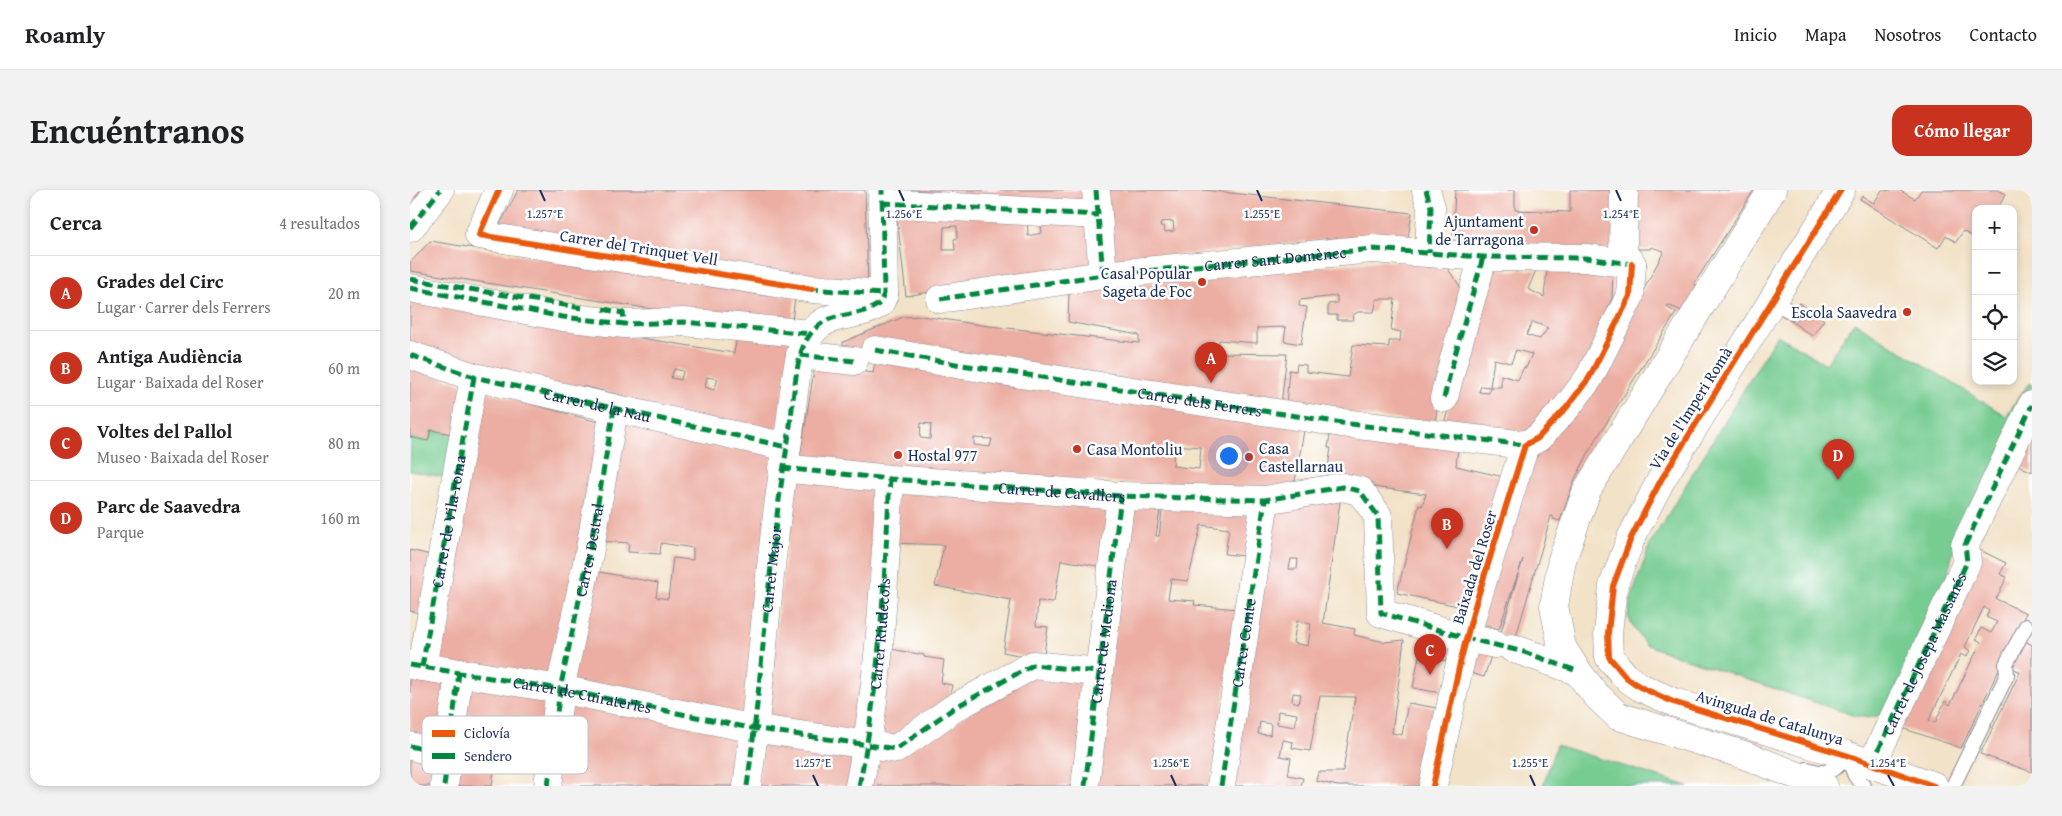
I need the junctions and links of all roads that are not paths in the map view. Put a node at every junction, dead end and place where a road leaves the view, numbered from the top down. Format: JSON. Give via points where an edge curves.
{"nodes":[{"id":1,"x":440,"y":190,"type":"edge"},
{"id":2,"x":499,"y":190,"type":"edge"},
{"id":3,"x":1426,"y":190,"type":"edge"},
{"id":4,"x":1624,"y":190,"type":"edge"},
{"id":5,"x":1772,"y":190,"type":"edge"},
{"id":6,"x":1841,"y":190,"type":"edge"},
{"id":7,"x":882,"y":197,"type":"edge"},
{"id":8,"x":1097,"y":202,"type":"edge"},
{"id":9,"x":410,"y":228,"type":"edge"},
{"id":10,"x":1428,"y":253,"type":"junction"},
{"id":11,"x":1483,"y":258,"type":"junction"},
{"id":12,"x":1632,"y":264,"type":"junction"},
{"id":13,"x":1103,"y":275,"type":"junction"},
{"id":14,"x":410,"y":279,"type":"edge"},
{"id":15,"x":410,"y":288,"type":"edge"},
{"id":16,"x":884,"y":294,"type":"junction"},
{"id":17,"x":940,"y":299,"type":"dead end"},
{"id":18,"x":625,"y":324,"type":"junction"},
{"id":19,"x":806,"y":344,"type":"junction"},
{"id":20,"x":410,"y":355,"type":"edge"},
{"id":21,"x":474,"y":377,"type":"junction"},
{"id":22,"x":1444,"y":398,"type":"dead end"},
{"id":23,"x":2032,"y":404,"type":"edge"},
{"id":24,"x":614,"y":409,"type":"junction"},
{"id":25,"x":1525,"y":445,"type":"junction"},
{"id":26,"x":785,"y":458,"type":"junction"},
{"id":27,"x":890,"y":480,"type":"junction"},
{"id":28,"x":1121,"y":496,"type":"junction"},
{"id":29,"x":1265,"y":500,"type":"junction"},
{"id":30,"x":2026,"y":626,"type":"dead end"},
{"id":31,"x":1463,"y":651,"type":"junction"},
{"id":32,"x":1610,"y":657,"type":"joint"},
{"id":33,"x":416,"y":666,"type":"edge"},
{"id":34,"x":1577,"y":671,"type":"junction"},
{"id":35,"x":1098,"y":672,"type":"junction"},
{"id":36,"x":458,"y":673,"type":"junction"},
{"id":37,"x":560,"y":689,"type":"junction"},
{"id":38,"x":452,"y":716,"type":"edge"},
{"id":39,"x":557,"y":716,"type":"edge"},
{"id":40,"x":755,"y":728,"type":"junction"},
{"id":41,"x":868,"y":744,"type":"junction"},
{"id":42,"x":1744,"y":755,"type":"junction"},
{"id":43,"x":1846,"y":755,"type":"junction"},
{"id":44,"x":1868,"y":775,"type":"edge"},
{"id":45,"x":747,"y":786,"type":"edge"},
{"id":46,"x":859,"y":786,"type":"edge"},
{"id":47,"x":1085,"y":786,"type":"edge"},
{"id":48,"x":1221,"y":786,"type":"edge"},
{"id":49,"x":1433,"y":786,"type":"edge"},
{"id":50,"x":1824,"y":786,"type":"edge"},
{"id":51,"x":1934,"y":786,"type":"edge"},
{"id":52,"x":1953,"y":786,"type":"edge"}],
"edges":[{"from":1,"to":9,"type":"street"},
{"from":2,"to":16,"type":"street","name":"Carrer del Trinquet Vell","via":[[479,235],[812,289]]},
{"from":3,"to":10,"type":"street","via":[[1431,207]]},
{"from":4,"to":12,"type":"street","via":[[1623,253]]},
{"from":5,"to":34,"type":"street","via":[[1587,490],[1562,560],[1554,606],[1562,647]]},
{"from":6,"to":32,"type":"street","name":"Via de l'Imperi Romà","via":[[1783,307],[1661,480],[1631,538],[1613,586],[1608,633]]},
{"from":7,"to":8,"type":"street"},
{"from":7,"to":16,"type":"street"},
{"from":8,"to":13,"type":"street"},
{"from":10,"to":11,"type":"street","name":"Carrer Sant Domènec"},
{"from":10,"to":13,"type":"street","name":"Carrer Sant Domènec","via":[[1372,250]]},
{"from":11,"to":12,"type":"street","name":"Carrer Sant Domènec","via":[[1586,258]]},
{"from":11,"to":22,"type":"street"},
{"from":12,"to":25,"type":"street","via":[[1630,296],[1589,378],[1538,438]]},
{"from":13,"to":17,"type":"street","name":"Carrer Sant Domènec"},
{"from":14,"to":18,"type":"street","via":[[624,313]]},
{"from":15,"to":18,"type":"street","name":"Carrer dels Ferrers","via":[[563,317]]},
{"from":16,"to":19,"type":"street","via":[[874,308],[827,320],[817,326]]},
{"from":18,"to":19,"type":"street","name":"Carrer dels Ferrers","via":[[684,322]]},
{"from":19,"to":25,"type":"street","name":"Carrer dels Ferrers","via":[[1437,436]]},
{"from":19,"to":26,"type":"street","name":"Carrer Major"},
{"from":20,"to":21,"type":"street","name":"Carrer de la Nau"},
{"from":21,"to":24,"type":"street","name":"Carrer de la Nau"},
{"from":21,"to":33,"type":"street","name":"Carrer de Vila-roma"},
{"from":23,"to":44,"type":"street","name":"Carrer de Josepa Massanés","via":[[1965,545],[1967,562]]},
{"from":24,"to":26,"type":"street","name":"Carrer de la Nau"},
{"from":24,"to":37,"type":"street","name":"Carrer Destral","via":[[590,549]]},
{"from":25,"to":31,"type":"street","name":"Baixada del Roser"},
{"from":26,"to":27,"type":"street","name":"Carrer de Cavallers"},
{"from":26,"to":40,"type":"street","name":"Carrer Major","via":[[769,575]]},
{"from":27,"to":28,"type":"street","name":"Carrer de Cavallers"},
{"from":27,"to":41,"type":"street","name":"Carrer Riudecols","via":[[882,620]]},
{"from":28,"to":29,"type":"street","name":"Carrer de Cavallers"},
{"from":28,"to":35,"type":"street","name":"Carrer de Mediona"},
{"from":29,"to":31,"type":"street","name":"Carrer de Cavallers","via":[[1342,487],[1360,491],[1378,516],[1381,613]]},
{"from":29,"to":48,"type":"street","name":"Carrer Comte"},
{"from":30,"to":52,"type":"lane","via":[[2006,664],[2007,675]]},
{"from":31,"to":34,"type":"street","via":[[1504,646]]},
{"from":31,"to":49,"type":"street","name":"Baixada del Roser"},
{"from":32,"to":43,"type":"street","name":"Avinguda de Catalunya","via":[[1626,678],[1673,702]]},
{"from":33,"to":36,"type":"street","name":"Carrer de Cuirateries"},
{"from":34,"to":42,"type":"street","via":[[1618,716]]},
{"from":35,"to":41,"type":"street","name":"Carrer de Cuirateries","via":[[1033,665],[954,708],[896,750]]},
{"from":35,"to":47,"type":"street","name":"Carrer de Mediona"},
{"from":36,"to":37,"type":"street","name":"Carrer de Cuirateries"},
{"from":36,"to":38,"type":"street"},
{"from":37,"to":39,"type":"street","name":"Carrer Destral"},
{"from":37,"to":40,"type":"street","name":"Carrer de Cuirateries"},
{"from":40,"to":41,"type":"street","name":"Carrer de Cuirateries"},
{"from":40,"to":45,"type":"street","name":"Carrer Major"},
{"from":41,"to":46,"type":"street","name":"Carrer Riudecols"},
{"from":42,"to":43,"type":"lane","via":[[1823,772],[1836,767]]},
{"from":42,"to":50,"type":"street"},
{"from":43,"to":44,"type":"street","name":"Avinguda de Catalunya"},
{"from":44,"to":51,"type":"street","name":"Avinguda de Catalunya"}]}
